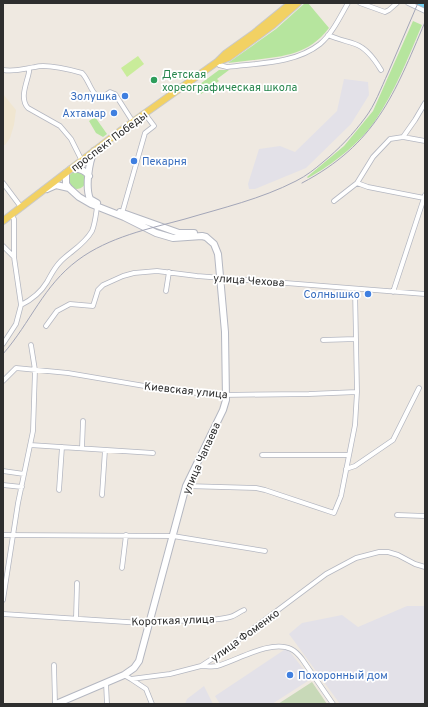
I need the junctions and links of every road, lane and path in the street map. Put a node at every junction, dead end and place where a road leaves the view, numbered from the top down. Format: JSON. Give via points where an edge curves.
{"nodes":[{"id":1,"x":290,"y":3,"type":"edge"},
{"id":2,"x":298,"y":3,"type":"edge"},
{"id":3,"x":348,"y":3,"type":"edge"},
{"id":4,"x":360,"y":3,"type":"edge"},
{"id":5,"x":397,"y":3,"type":"edge"},
{"id":6,"x":408,"y":3,"type":"edge"},
{"id":7,"x":425,"y":11,"type":"edge"},
{"id":8,"x":328,"y":35,"type":"junction"},
{"id":9,"x":216,"y":62,"type":"junction"},
{"id":10,"x":29,"y":69,"type":"junction"},
{"id":11,"x":3,"y":70,"type":"edge"},
{"id":12,"x":381,"y":70,"type":"dead end"},
{"id":13,"x":425,"y":103,"type":"edge"},
{"id":14,"x":145,"y":114,"type":"junction"},
{"id":15,"x":134,"y":122,"type":"junction"},
{"id":16,"x":403,"y":136,"type":"junction"},
{"id":17,"x":425,"y":141,"type":"edge"},
{"id":18,"x":94,"y":151,"type":"junction"},
{"id":19,"x":82,"y":161,"type":"junction"},
{"id":20,"x":72,"y":169,"type":"junction"},
{"id":21,"x":66,"y":173,"type":"junction"},
{"id":22,"x":89,"y":176,"type":"junction"},
{"id":23,"x":3,"y":183,"type":"edge"},
{"id":24,"x":357,"y":183,"type":"junction"},
{"id":25,"x":69,"y":188,"type":"junction"},
{"id":26,"x":88,"y":188,"type":"junction"},
{"id":27,"x":43,"y":190,"type":"junction"},
{"id":28,"x":75,"y":192,"type":"junction"},
{"id":29,"x":424,"y":197,"type":"edge"},
{"id":30,"x":334,"y":201,"type":"dead end"},
{"id":31,"x":21,"y":207,"type":"junction"},
{"id":32,"x":97,"y":207,"type":"junction"},
{"id":33,"x":123,"y":210,"type":"dead end"},
{"id":34,"x":11,"y":215,"type":"junction"},
{"id":35,"x":3,"y":221,"type":"edge"},
{"id":36,"x":3,"y":246,"type":"edge"},
{"id":37,"x":14,"y":257,"type":"junction"},
{"id":38,"x":169,"y":272,"type":"junction"},
{"id":39,"x":220,"y":278,"type":"junction"},
{"id":40,"x":355,"y":288,"type":"junction"},
{"id":41,"x":166,"y":291,"type":"dead end"},
{"id":42,"x":393,"y":292,"type":"junction"},
{"id":43,"x":425,"y":294,"type":"edge"},
{"id":44,"x":21,"y":305,"type":"junction"},
{"id":45,"x":46,"y":326,"type":"dead end"},
{"id":46,"x":356,"y":339,"type":"junction"},
{"id":47,"x":323,"y":340,"type":"dead end"},
{"id":48,"x":3,"y":344,"type":"edge"},
{"id":49,"x":31,"y":344,"type":"dead end"},
{"id":50,"x":35,"y":370,"type":"junction"},
{"id":51,"x":3,"y":381,"type":"edge"},
{"id":52,"x":419,"y":388,"type":"dead end"},
{"id":53,"x":357,"y":392,"type":"junction"},
{"id":54,"x":226,"y":395,"type":"junction"},
{"id":55,"x":83,"y":421,"type":"dead end"},
{"id":56,"x":30,"y":445,"type":"junction"},
{"id":57,"x":62,"y":447,"type":"junction"},
{"id":58,"x":82,"y":448,"type":"junction"},
{"id":59,"x":104,"y":450,"type":"junction"},
{"id":60,"x":153,"y":453,"type":"dead end"},
{"id":61,"x":262,"y":455,"type":"dead end"},
{"id":62,"x":349,"y":456,"type":"junction"},
{"id":63,"x":346,"y":469,"type":"junction"},
{"id":64,"x":3,"y":471,"type":"edge"},
{"id":65,"x":24,"y":474,"type":"junction"},
{"id":66,"x":3,"y":485,"type":"edge"},
{"id":67,"x":186,"y":486,"type":"junction"},
{"id":68,"x":22,"y":487,"type":"junction"},
{"id":69,"x":60,"y":490,"type":"dead end"},
{"id":70,"x":102,"y":495,"type":"dead end"},
{"id":71,"x":396,"y":515,"type":"dead end"},
{"id":72,"x":425,"y":516,"type":"edge"},
{"id":73,"x":3,"y":534,"type":"edge"},
{"id":74,"x":13,"y":534,"type":"junction"},
{"id":75,"x":126,"y":535,"type":"junction"},
{"id":76,"x":172,"y":536,"type":"junction"},
{"id":77,"x":265,"y":551,"type":"dead end"},
{"id":78,"x":425,"y":566,"type":"edge"},
{"id":79,"x":122,"y":568,"type":"dead end"},
{"id":80,"x":77,"y":583,"type":"dead end"},
{"id":81,"x":3,"y":600,"type":"edge"},
{"id":82,"x":244,"y":610,"type":"dead end"},
{"id":83,"x":3,"y":614,"type":"edge"},
{"id":84,"x":76,"y":618,"type":"junction"},
{"id":85,"x":150,"y":622,"type":"junction"},
{"id":86,"x":54,"y":665,"type":"dead end"},
{"id":87,"x":201,"y":666,"type":"junction"},
{"id":88,"x":124,"y":675,"type":"junction"},
{"id":89,"x":131,"y":680,"type":"junction"},
{"id":90,"x":106,"y":683,"type":"junction"},
{"id":91,"x":56,"y":704,"type":"edge"},
{"id":92,"x":107,"y":704,"type":"edge"},
{"id":93,"x":152,"y":704,"type":"edge"},
{"id":94,"x":333,"y":704,"type":"edge"}],
"edges":[{"from":1,"to":9,"type":"main road","name":"проспект Победы"},
{"from":2,"to":9,"type":"main road","name":"проспект Победы","via":[[228,58]]},
{"from":3,"to":8,"type":"street"},
{"from":4,"to":5,"type":"street","via":[[385,12]]},
{"from":6,"to":7,"type":"street"},
{"from":8,"to":9,"type":"street","via":[[312,50],[294,57],[227,67]]},
{"from":8,"to":12,"type":"street","via":[[356,44],[372,57]]},
{"from":9,"to":14,"type":"main road","name":"проспект Победы"},
{"from":10,"to":11,"type":"street"},
{"from":10,"to":15,"type":"street","via":[[44,66],[82,73],[97,96],[104,96],[110,92],[115,94]]},
{"from":10,"to":19,"type":"street","via":[[24,104],[60,126],[71,139]]},
{"from":13,"to":16,"type":"street"},
{"from":14,"to":15,"type":"main road","name":"проспект Победы"},
{"from":14,"to":33,"type":"street","via":[[154,126],[145,133]]},
{"from":15,"to":18,"type":"main road","name":"проспект Победы"},
{"from":16,"to":17,"type":"street"},
{"from":16,"to":24,"type":"street","via":[[390,139],[380,149]]},
{"from":18,"to":19,"type":"main road","name":"проспект Победы"},
{"from":18,"to":22,"type":"main road"},
{"from":19,"to":20,"type":"main road","name":"проспект Победы"},
{"from":20,"to":21,"type":"main road","name":"проспект Победы"},
{"from":20,"to":22,"type":"main road","via":[[78,168]]},
{"from":21,"to":25,"type":"main road","via":[[66,184]]},
{"from":21,"to":27,"type":"main road","name":"проспект Победы"},
{"from":22,"to":26,"type":"main road"},
{"from":23,"to":31,"type":"street"},
{"from":24,"to":29,"type":"street"},
{"from":24,"to":30,"type":"street"},
{"from":25,"to":27,"type":"main road","via":[[56,185]]},
{"from":25,"to":28,"type":"main road","name":"улица Чапаева"},
{"from":26,"to":28,"type":"main road"},
{"from":26,"to":39,"type":"main road","name":"улица Чапаева","via":[[90,198],[98,204],[179,233],[210,235],[218,242],[221,251]]},
{"from":27,"to":31,"type":"main road","name":"проспект Победы"},
{"from":28,"to":32,"type":"main road","name":"улица Чапаева"},
{"from":29,"to":42,"type":"street"},
{"from":31,"to":34,"type":"main road","name":"проспект Победы"},
{"from":32,"to":39,"type":"main road","name":"улица Чапаева","via":[[173,238],[206,237],[217,248]]},
{"from":32,"to":44,"type":"street","via":[[92,231],[86,240],[61,261],[37,294]]},
{"from":34,"to":35,"type":"main road","name":"проспект Победы"},
{"from":34,"to":37,"type":"street","via":[[14,219]]},
{"from":36,"to":37,"type":"street"},
{"from":37,"to":44,"type":"street"},
{"from":38,"to":39,"type":"street","name":"улица Чехова"},
{"from":38,"to":41,"type":"street"},
{"from":38,"to":45,"type":"street","name":"улица Чехова","via":[[134,273],[113,280],[98,290],[93,306],[70,304],[57,311]]},
{"from":39,"to":40,"type":"street","name":"улица Чехова"},
{"from":39,"to":54,"type":"main road","name":"улица Чапаева","via":[[225,332]]},
{"from":40,"to":42,"type":"street","name":"улица Чехова"},
{"from":40,"to":46,"type":"street"},
{"from":42,"to":43,"type":"street","name":"улица Чехова"},
{"from":44,"to":48,"type":"street","via":[[16,324]]},
{"from":46,"to":47,"type":"street"},
{"from":46,"to":53,"type":"street"},
{"from":49,"to":50,"type":"street"},
{"from":50,"to":51,"type":"street","name":"Киевская улица","via":[[16,368]]},
{"from":50,"to":54,"type":"street","name":"Киевская улица","via":[[174,391]]},
{"from":50,"to":56,"type":"street","via":[[33,431]]},
{"from":52,"to":63,"type":"street","via":[[393,440],[355,466]]},
{"from":53,"to":54,"type":"street","name":"Киевская улица"},
{"from":53,"to":62,"type":"street","via":[[355,425]]},
{"from":54,"to":67,"type":"main road","name":"улица Чапаева","via":[[223,410]]},
{"from":55,"to":58,"type":"street"},
{"from":56,"to":57,"type":"street"},
{"from":56,"to":65,"type":"street"},
{"from":57,"to":58,"type":"street"},
{"from":57,"to":69,"type":"street"},
{"from":58,"to":59,"type":"street"},
{"from":59,"to":60,"type":"street"},
{"from":59,"to":70,"type":"street"},
{"from":61,"to":62,"type":"street"},
{"from":62,"to":63,"type":"street"},
{"from":63,"to":67,"type":"street","via":[[341,496],[334,513],[256,488]]},
{"from":64,"to":65,"type":"street"},
{"from":65,"to":68,"type":"street"},
{"from":66,"to":68,"type":"street"},
{"from":67,"to":76,"type":"main road","name":"улица Чапаева"},
{"from":68,"to":74,"type":"street"},
{"from":71,"to":72,"type":"street"},
{"from":73,"to":74,"type":"street"},
{"from":74,"to":75,"type":"street"},
{"from":74,"to":81,"type":"street"},
{"from":75,"to":76,"type":"street"},
{"from":75,"to":79,"type":"street"},
{"from":76,"to":77,"type":"street"},
{"from":76,"to":85,"type":"main road","name":"улица Чапаева"},
{"from":78,"to":87,"type":"street","name":"улица Фоменко","via":[[388,552],[356,558],[326,574]]},
{"from":80,"to":84,"type":"street"},
{"from":82,"to":85,"type":"street","name":"Короткая улица","via":[[230,617],[211,620]]},
{"from":83,"to":84,"type":"street","name":"Короткая улица"},
{"from":84,"to":85,"type":"street","name":"Короткая улица"},
{"from":85,"to":88,"type":"main road","name":"улица Чапаева","via":[[139,661]]},
{"from":86,"to":91,"type":"street"},
{"from":87,"to":89,"type":"street","name":"улица Фоменко"},
{"from":87,"to":94,"type":"street","via":[[216,666],[266,648],[285,647],[299,656]]},
{"from":88,"to":89,"type":"street"},
{"from":88,"to":90,"type":"main road"},
{"from":89,"to":93,"type":"street","via":[[146,689]]},
{"from":90,"to":91,"type":"main road"},
{"from":90,"to":92,"type":"street"}]}
